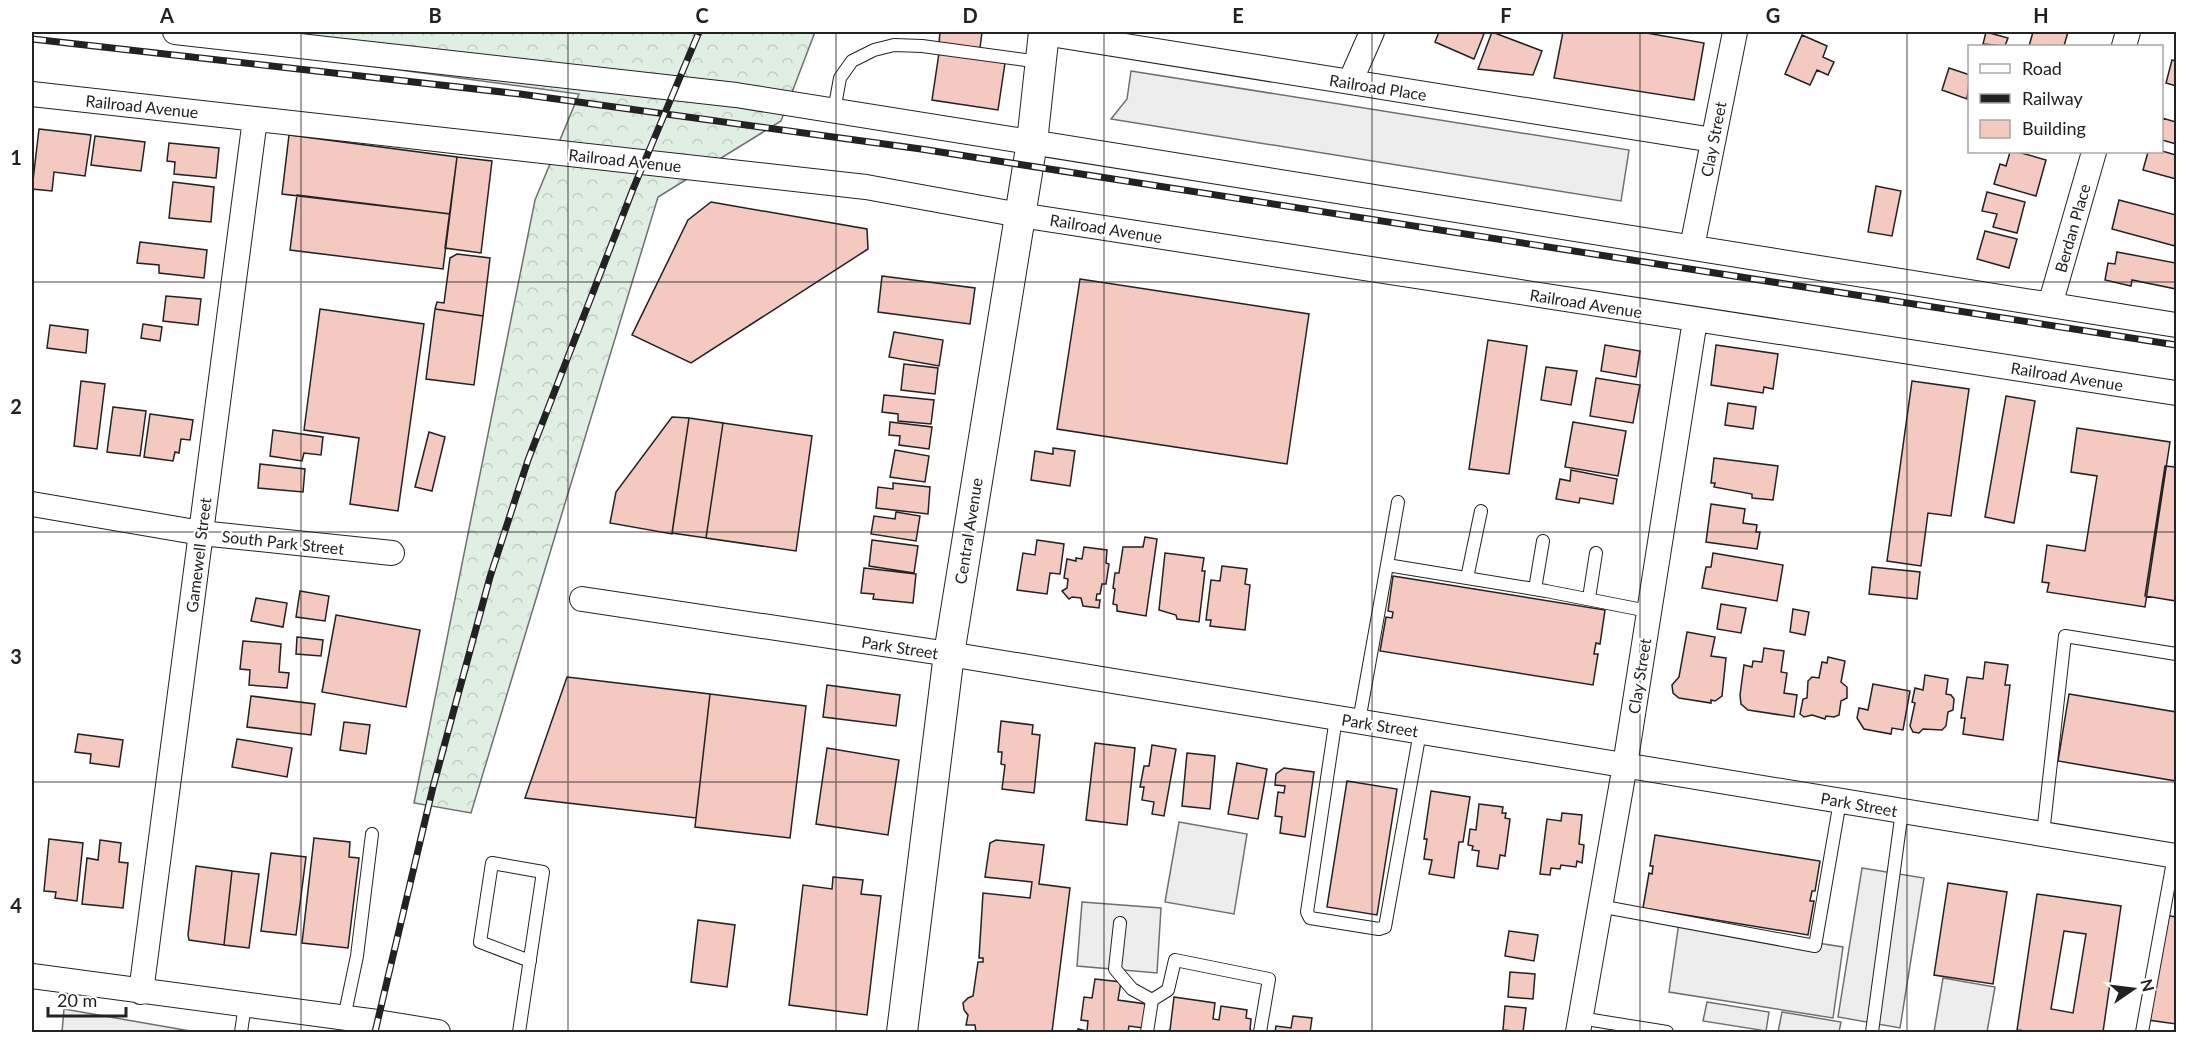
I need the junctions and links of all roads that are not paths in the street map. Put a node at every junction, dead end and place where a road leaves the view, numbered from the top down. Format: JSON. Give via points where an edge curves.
{"nodes":[{"id":1,"x":175,"y":32,"type":"edge"},
{"id":2,"x":1044,"y":32,"type":"edge"},
{"id":3,"x":1372,"y":32,"type":"edge"},
{"id":4,"x":1735,"y":32,"type":"edge"},
{"id":5,"x":1041,"y":62,"type":"junction"},
{"id":6,"x":1350,"y":82,"type":"junction"},
{"id":7,"x":32,"y":94,"type":"edge"},
{"id":8,"x":834,"y":111,"type":"junction"},
{"id":9,"x":255,"y":119,"type":"junction"},
{"id":10,"x":1713,"y":140,"type":"junction"},
{"id":11,"x":1032,"y":142,"type":"junction"},
{"id":12,"x":2094,"y":153,"type":"edge"},
{"id":13,"x":1020,"y":215,"type":"junction"},
{"id":14,"x":1692,"y":247,"type":"junction"},
{"id":15,"x":2050,"y":305,"type":"junction"},
{"id":16,"x":1695,"y":320,"type":"junction"},
{"id":17,"x":2176,"y":325,"type":"edge"},
{"id":18,"x":2176,"y":393,"type":"edge"},
{"id":19,"x":1398,"y":502,"type":"dead end"},
{"id":20,"x":32,"y":504,"type":"edge"},
{"id":21,"x":1480,"y":511,"type":"dead end"},
{"id":22,"x":201,"y":533,"type":"junction"},
{"id":23,"x":1543,"y":541,"type":"dead end"},
{"id":24,"x":392,"y":553,"type":"dead end"},
{"id":25,"x":1596,"y":553,"type":"dead end"},
{"id":26,"x":1387,"y":565,"type":"junction"},
{"id":27,"x":1467,"y":578,"type":"junction"},
{"id":28,"x":1535,"y":589,"type":"junction"},
{"id":29,"x":1589,"y":598,"type":"junction"},
{"id":30,"x":582,"y":599,"type":"dead end"},
{"id":31,"x":1648,"y":611,"type":"junction"},
{"id":32,"x":949,"y":654,"type":"junction"},
{"id":33,"x":2176,"y":654,"type":"edge"},
{"id":34,"x":1336,"y":718,"type":"junction"},
{"id":35,"x":1359,"y":722,"type":"junction"},
{"id":36,"x":1420,"y":732,"type":"junction"},
{"id":37,"x":1625,"y":765,"type":"junction"},
{"id":38,"x":1840,"y":801,"type":"junction"},
{"id":39,"x":1902,"y":811,"type":"junction"},
{"id":40,"x":372,"y":834,"type":"dead end"},
{"id":41,"x":2043,"y":834,"type":"junction"},
{"id":42,"x":2175,"y":856,"type":"edge"},
{"id":43,"x":1599,"y":906,"type":"junction"},
{"id":44,"x":1120,"y":923,"type":"dead end"},
{"id":45,"x":530,"y":962,"type":"junction"},
{"id":46,"x":32,"y":976,"type":"edge"},
{"id":47,"x":141,"y":992,"type":"junction"},
{"id":48,"x":1152,"y":1000,"type":"junction"},
{"id":49,"x":245,"y":1005,"type":"junction"},
{"id":50,"x":344,"y":1018,"type":"junction"},
{"id":51,"x":1579,"y":1025,"type":"edge"},
{"id":52,"x":241,"y":1032,"type":"edge"},
{"id":53,"x":438,"y":1032,"type":"edge"},
{"id":54,"x":519,"y":1032,"type":"edge"},
{"id":55,"x":902,"y":1032,"type":"edge"},
{"id":56,"x":1147,"y":1032,"type":"edge"},
{"id":57,"x":1260,"y":1032,"type":"edge"},
{"id":58,"x":1667,"y":1032,"type":"edge"},
{"id":59,"x":1872,"y":1032,"type":"edge"},
{"id":60,"x":2142,"y":1032,"type":"edge"}],
"edges":[{"from":1,"to":8,"type":"street","via":[[736,95]]},
{"from":2,"to":5,"type":"street","name":"Central Avenue"},
{"from":2,"to":6,"type":"street","name":"Railroad Place"},
{"from":3,"to":6,"type":"street"},
{"from":4,"to":10,"type":"street","name":"Clay Street"},
{"from":5,"to":8,"type":"lane","via":[[894,45],[852,61],[840,78]]},
{"from":5,"to":11,"type":"street","name":"Central Avenue"},
{"from":6,"to":10,"type":"street","name":"Railroad Place"},
{"from":7,"to":9,"type":"street","name":"Railroad Avenue"},
{"from":8,"to":11,"type":"street"},
{"from":9,"to":13,"type":"street","name":"Railroad Avenue","via":[[866,188]]},
{"from":9,"to":22,"type":"street","name":"Gamewell Street"},
{"from":10,"to":14,"type":"street","name":"Clay Street"},
{"from":11,"to":13,"type":"street","name":"Central Avenue"},
{"from":11,"to":14,"type":"street"},
{"from":12,"to":15,"type":"street","name":"Berdan Place"},
{"from":13,"to":16,"type":"street","name":"Railroad Avenue"},
{"from":13,"to":32,"type":"street","name":"Central Avenue"},
{"from":14,"to":15,"type":"street"},
{"from":15,"to":17,"type":"street"},
{"from":16,"to":18,"type":"street","name":"Railroad Avenue"},
{"from":16,"to":31,"type":"street","name":"Clay Street"},
{"from":19,"to":26,"type":"lane"},
{"from":20,"to":22,"type":"street","name":"South Park Street"},
{"from":21,"to":27,"type":"lane"},
{"from":22,"to":24,"type":"street","name":"South Park Street"},
{"from":22,"to":47,"type":"street","name":"Gamewell Street"},
{"from":23,"to":28,"type":"lane"},
{"from":25,"to":29,"type":"lane"},
{"from":26,"to":27,"type":"lane"},
{"from":26,"to":35,"type":"lane"},
{"from":27,"to":28,"type":"lane"},
{"from":28,"to":29,"type":"lane"},
{"from":29,"to":31,"type":"lane"},
{"from":30,"to":32,"type":"street","name":"Park Street"},
{"from":31,"to":37,"type":"street","name":"Clay Street"},
{"from":32,"to":34,"type":"street","name":"Park Street"},
{"from":32,"to":55,"type":"street","name":"Central Avenue"},
{"from":33,"to":41,"type":"lane","via":[[2065,636]]},
{"from":34,"to":35,"type":"street","name":"Park Street"},
{"from":34,"to":36,"type":"lane","via":[[1307,912],[1310,918],[1386,927]]},
{"from":35,"to":36,"type":"street","name":"Park Street"},
{"from":36,"to":37,"type":"street","name":"Park Street"},
{"from":37,"to":38,"type":"street","name":"Park Street"},
{"from":37,"to":43,"type":"street","name":"Clay Street"},
{"from":38,"to":39,"type":"street","name":"Park Street"},
{"from":38,"to":43,"type":"lane","via":[[1815,946]]},
{"from":39,"to":41,"type":"street","name":"Park Street"},
{"from":39,"to":59,"type":"lane"},
{"from":40,"to":50,"type":"lane","via":[[357,956]]},
{"from":41,"to":42,"type":"street","name":"Park Street"},
{"from":42,"to":60,"type":"lane"},
{"from":43,"to":51,"type":"street","name":"Clay Street"},
{"from":44,"to":48,"type":"lane","via":[[1115,969],[1132,989]]},
{"from":45,"to":45,"type":"lane","via":[[543,872],[492,863],[480,942]]},
{"from":45,"to":54,"type":"lane"},
{"from":46,"to":47,"type":"street"},
{"from":47,"to":49,"type":"street"},
{"from":48,"to":56,"type":"lane"},
{"from":48,"to":57,"type":"lane","via":[[1168,990],[1175,960],[1269,979]]},
{"from":49,"to":50,"type":"street"},
{"from":49,"to":52,"type":"lane"},
{"from":50,"to":53,"type":"street"},
{"from":51,"to":58,"type":"lane"}]}
